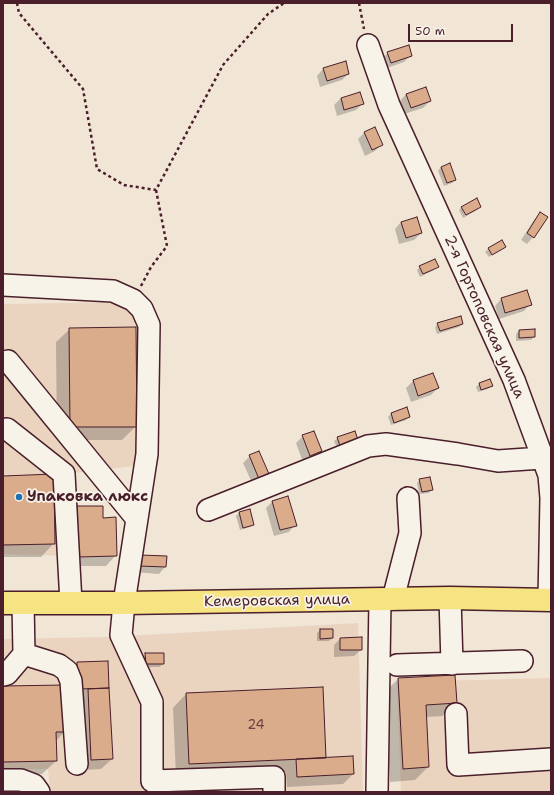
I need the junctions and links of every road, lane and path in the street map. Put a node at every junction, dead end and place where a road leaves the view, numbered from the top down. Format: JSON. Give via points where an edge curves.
{"nodes":[{"id":1,"x":17,"y":3,"type":"edge"},
{"id":2,"x":284,"y":3,"type":"edge"},
{"id":3,"x":359,"y":3,"type":"edge"},
{"id":4,"x":368,"y":45,"type":"joint"},
{"id":5,"x":156,"y":190,"type":"junction"},
{"id":6,"x":3,"y":285,"type":"edge"},
{"id":7,"x":133,"y":300,"type":"junction"},
{"id":8,"x":8,"y":361,"type":"dead end"},
{"id":9,"x":7,"y":429,"type":"dead end"},
{"id":10,"x":547,"y":469,"type":"edge"},
{"id":11,"x":408,"y":498,"type":"dead end"},
{"id":12,"x":208,"y":510,"type":"dead end"},
{"id":13,"x":137,"y":519,"type":"junction"},
{"id":14,"x":450,"y":598,"type":"junction"},
{"id":15,"x":386,"y":599,"type":"junction"},
{"id":16,"x":550,"y":600,"type":"edge"},
{"id":17,"x":124,"y":602,"type":"junction"},
{"id":18,"x":13,"y":603,"type":"edge"},
{"id":19,"x":71,"y":603,"type":"junction"},
{"id":20,"x":24,"y":654,"type":"junction"},
{"id":21,"x":522,"y":662,"type":"dead end"},
{"id":22,"x":452,"y":664,"type":"junction"},
{"id":23,"x":397,"y":666,"type":"dead end"},
{"id":24,"x":3,"y":674,"type":"edge"},
{"id":25,"x":456,"y":714,"type":"dead end"},
{"id":26,"x":551,"y":759,"type":"edge"},
{"id":27,"x":77,"y":764,"type":"dead end"},
{"id":28,"x":3,"y":780,"type":"edge"},
{"id":29,"x":39,"y":792,"type":"edge"},
{"id":30,"x":274,"y":792,"type":"edge"},
{"id":31,"x":377,"y":792,"type":"edge"}],
"edges":[{"from":1,"to":5,"type":"path","via":[[19,13],[83,89],[97,169],[124,186]]},
{"from":2,"to":5,"type":"path","via":[[268,14],[223,65]]},
{"from":3,"to":4,"type":"path"},
{"from":4,"to":10,"type":"street","name":"2-я Гортоповская улица","via":[[389,105],[514,380]]},
{"from":5,"to":7,"type":"path","via":[[167,246]]},
{"from":6,"to":7,"type":"street","via":[[113,291]]},
{"from":7,"to":13,"type":"street","via":[[142,310],[149,325],[147,454]]},
{"from":8,"to":13,"type":"street"},
{"from":9,"to":19,"type":"street","via":[[64,474]]},
{"from":10,"to":12,"type":"street","via":[[386,444],[368,446]]},
{"from":10,"to":16,"type":"street","name":"2-я Гортоповская улица","via":[[551,498]]},
{"from":11,"to":15,"type":"street","via":[[410,533]]},
{"from":13,"to":17,"type":"street"},
{"from":14,"to":15,"type":"main road","name":"Кемеровская улица"},
{"from":14,"to":16,"type":"main road","name":"Кемеровская улица"},
{"from":14,"to":22,"type":"street"},
{"from":15,"to":17,"type":"main road","name":"Кемеровская улица"},
{"from":15,"to":31,"type":"street"},
{"from":17,"to":19,"type":"main road","name":"Кемеровская улица"},
{"from":17,"to":30,"type":"street","via":[[121,635],[152,702],[152,781],[274,777]]},
{"from":18,"to":19,"type":"main road","name":"Кемеровская улица"},
{"from":18,"to":20,"type":"street"},
{"from":20,"to":24,"type":"street","via":[[7,674]]},
{"from":20,"to":27,"type":"street","via":[[58,665],[67,671],[71,681]]},
{"from":21,"to":22,"type":"street"},
{"from":22,"to":23,"type":"street"},
{"from":25,"to":26,"type":"street","via":[[458,765]]},
{"from":28,"to":29,"type":"street","via":[[21,780],[34,784]]}]}
